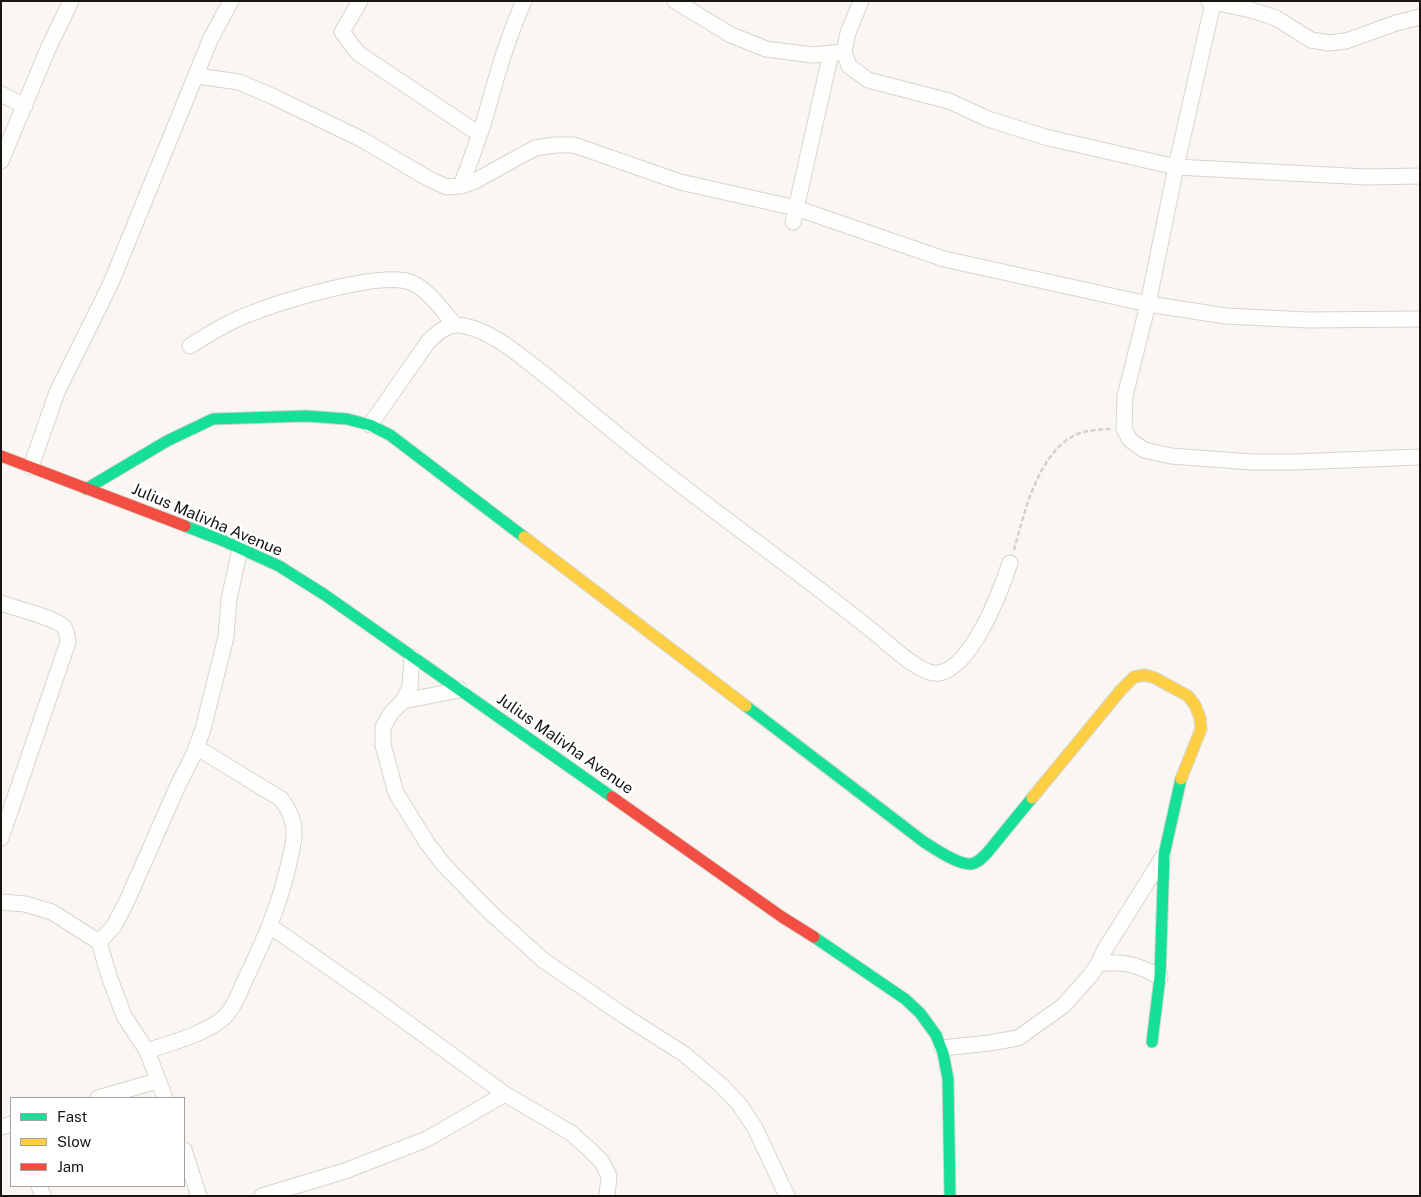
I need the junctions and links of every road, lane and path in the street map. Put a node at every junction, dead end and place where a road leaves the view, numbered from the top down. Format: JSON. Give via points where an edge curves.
{"nodes":[{"id":1,"x":71,"y":1,"type":"edge"},
{"id":2,"x":231,"y":1,"type":"edge"},
{"id":3,"x":360,"y":1,"type":"edge"},
{"id":4,"x":524,"y":1,"type":"edge"},
{"id":5,"x":675,"y":1,"type":"edge"},
{"id":6,"x":861,"y":1,"type":"edge"},
{"id":7,"x":1211,"y":2,"type":"edge"},
{"id":8,"x":1420,"y":17,"type":"edge"},
{"id":9,"x":838,"y":52,"type":"junction"},
{"id":10,"x":197,"y":76,"type":"junction"},
{"id":11,"x":1,"y":94,"type":"edge"},
{"id":12,"x":25,"y":106,"type":"junction"},
{"id":13,"x":479,"y":134,"type":"junction"},
{"id":14,"x":1,"y":161,"type":"edge"},
{"id":15,"x":1176,"y":167,"type":"junction"},
{"id":16,"x":1420,"y":176,"type":"edge"},
{"id":17,"x":461,"y":186,"type":"junction"},
{"id":18,"x":795,"y":215,"type":"junction"},
{"id":19,"x":1148,"y":304,"type":"junction"},
{"id":20,"x":1420,"y":319,"type":"edge"},
{"id":21,"x":454,"y":324,"type":"junction"},
{"id":22,"x":190,"y":346,"type":"dead end"},
{"id":23,"x":370,"y":425,"type":"junction"},
{"id":24,"x":1124,"y":429,"type":"junction"},
{"id":25,"x":1,"y":456,"type":"edge"},
{"id":26,"x":1420,"y":456,"type":"edge"},
{"id":27,"x":31,"y":467,"type":"junction"},
{"id":28,"x":86,"y":489,"type":"junction"},
{"id":29,"x":240,"y":549,"type":"junction"},
{"id":30,"x":1010,"y":563,"type":"joint"},
{"id":31,"x":1,"y":603,"type":"edge"},
{"id":32,"x":412,"y":657,"type":"junction"},
{"id":33,"x":460,"y":690,"type":"junction"},
{"id":34,"x":403,"y":701,"type":"junction"},
{"id":35,"x":196,"y":748,"type":"junction"},
{"id":36,"x":1,"y":838,"type":"edge"},
{"id":37,"x":1164,"y":855,"type":"junction"},
{"id":38,"x":1,"y":902,"type":"edge"},
{"id":39,"x":270,"y":926,"type":"junction"},
{"id":40,"x":99,"y":942,"type":"junction"},
{"id":41,"x":1098,"y":964,"type":"junction"},
{"id":42,"x":1160,"y":977,"type":"junction"},
{"id":43,"x":1152,"y":1042,"type":"dead end"},
{"id":44,"x":942,"y":1048,"type":"junction"},
{"id":45,"x":147,"y":1051,"type":"junction"},
{"id":46,"x":157,"y":1081,"type":"junction"},
{"id":47,"x":505,"y":1094,"type":"junction"},
{"id":48,"x":101,"y":1097,"type":"edge"},
{"id":49,"x":164,"y":1097,"type":"edge"},
{"id":50,"x":185,"y":1153,"type":"edge"},
{"id":51,"x":199,"y":1196,"type":"edge"},
{"id":52,"x":262,"y":1196,"type":"edge"},
{"id":53,"x":607,"y":1196,"type":"edge"},
{"id":54,"x":787,"y":1196,"type":"edge"},
{"id":55,"x":950,"y":1196,"type":"edge"}],
"edges":[{"from":1,"to":12,"type":"street"},
{"from":2,"to":10,"type":"street","via":[[211,38]]},
{"from":3,"to":13,"type":"street","via":[[342,32],[358,53]]},
{"from":4,"to":13,"type":"street","via":[[500,64]]},
{"from":5,"to":9,"type":"street","via":[[731,36],[766,49],[812,55]]},
{"from":6,"to":9,"type":"street"},
{"from":7,"to":8,"type":"street","via":[[1276,18],[1311,40],[1329,43],[1346,41]]},
{"from":7,"to":15,"type":"street"},
{"from":9,"to":15,"type":"street","via":[[849,66],[868,80],[949,101],[988,119],[1044,137]]},
{"from":9,"to":18,"type":"street"},
{"from":10,"to":17,"type":"street","via":[[239,82],[361,139],[446,187]]},
{"from":10,"to":27,"type":"street","via":[[111,283],[56,392]]},
{"from":11,"to":12,"type":"street"},
{"from":12,"to":14,"type":"street"},
{"from":13,"to":17,"type":"street"},
{"from":15,"to":16,"type":"street"},
{"from":15,"to":19,"type":"street"},
{"from":17,"to":18,"type":"street","via":[[535,148],[574,145],[680,182],[749,196]]},
{"from":18,"to":19,"type":"street","via":[[944,259]]},
{"from":19,"to":20,"type":"street","via":[[1226,316],[1307,320]]},
{"from":19,"to":24,"type":"street","via":[[1125,396]]},
{"from":21,"to":22,"type":"street","via":[[430,296],[411,282],[395,279],[296,298],[245,315]]},
{"from":21,"to":23,"type":"street","via":[[428,342]]},
{"from":21,"to":30,"type":"street","via":[[475,329],[512,349],[697,498],[926,672],[936,674],[949,670],[976,641]]},
{"from":23,"to":28,"type":"street","via":[[347,419],[306,416],[213,419],[166,441]]},
{"from":23,"to":37,"type":"street","via":[[390,435],[924,842],[961,862],[979,861],[987,853],[1134,677],[1145,675],[1178,690],[1195,705],[1201,729],[1182,775]]},
{"from":24,"to":26,"type":"street","via":[[1130,440],[1144,450],[1171,456],[1252,462]]},
{"from":24,"to":30,"type":"path","via":[[1074,436],[1055,452],[1026,504]]},
{"from":25,"to":27,"type":"street","name":"Julius Malivha Avenue"},
{"from":27,"to":28,"type":"street","name":"Julius Malivha Avenue"},
{"from":28,"to":29,"type":"street","name":"Julius Malivha Avenue"},
{"from":29,"to":32,"type":"street","name":"Julius Malivha Avenue","via":[[287,571]]},
{"from":29,"to":35,"type":"street","via":[[229,599],[226,637]]},
{"from":31,"to":36,"type":"street","via":[[62,625],[68,642]]},
{"from":32,"to":33,"type":"street","name":"Julius Malivha Avenue"},
{"from":32,"to":34,"type":"street","via":[[410,687]]},
{"from":33,"to":34,"type":"street"},
{"from":33,"to":44,"type":"street","name":"Julius Malivha Avenue","via":[[782,917],[891,989],[908,1002],[932,1029]]},
{"from":34,"to":54,"type":"street","via":[[383,727],[383,745],[396,793],[444,865],[543,960],[684,1054],[722,1086],[755,1128]]},
{"from":35,"to":39,"type":"street","via":[[281,799],[290,811],[292,845],[283,888]]},
{"from":35,"to":40,"type":"street","via":[[126,903],[114,926]]},
{"from":37,"to":41,"type":"street"},
{"from":37,"to":42,"type":"street"},
{"from":38,"to":40,"type":"street","via":[[25,904],[52,912]]},
{"from":39,"to":45,"type":"street","via":[[222,1020]]},
{"from":39,"to":47,"type":"street"},
{"from":40,"to":45,"type":"street","via":[[124,1016]]},
{"from":41,"to":42,"type":"street","via":[[1129,963]]},
{"from":41,"to":44,"type":"street","via":[[1063,1006],[1018,1038]]},
{"from":42,"to":43,"type":"street"},
{"from":44,"to":55,"type":"street","name":"Julius Malivha Avenue","via":[[948,1080]]},
{"from":45,"to":46,"type":"street"},
{"from":46,"to":48,"type":"street"},
{"from":46,"to":49,"type":"street"},
{"from":47,"to":52,"type":"street","via":[[427,1139],[345,1171]]},
{"from":47,"to":53,"type":"street","via":[[571,1133],[590,1150],[602,1162],[609,1176]]},
{"from":50,"to":51,"type":"street"}]}
